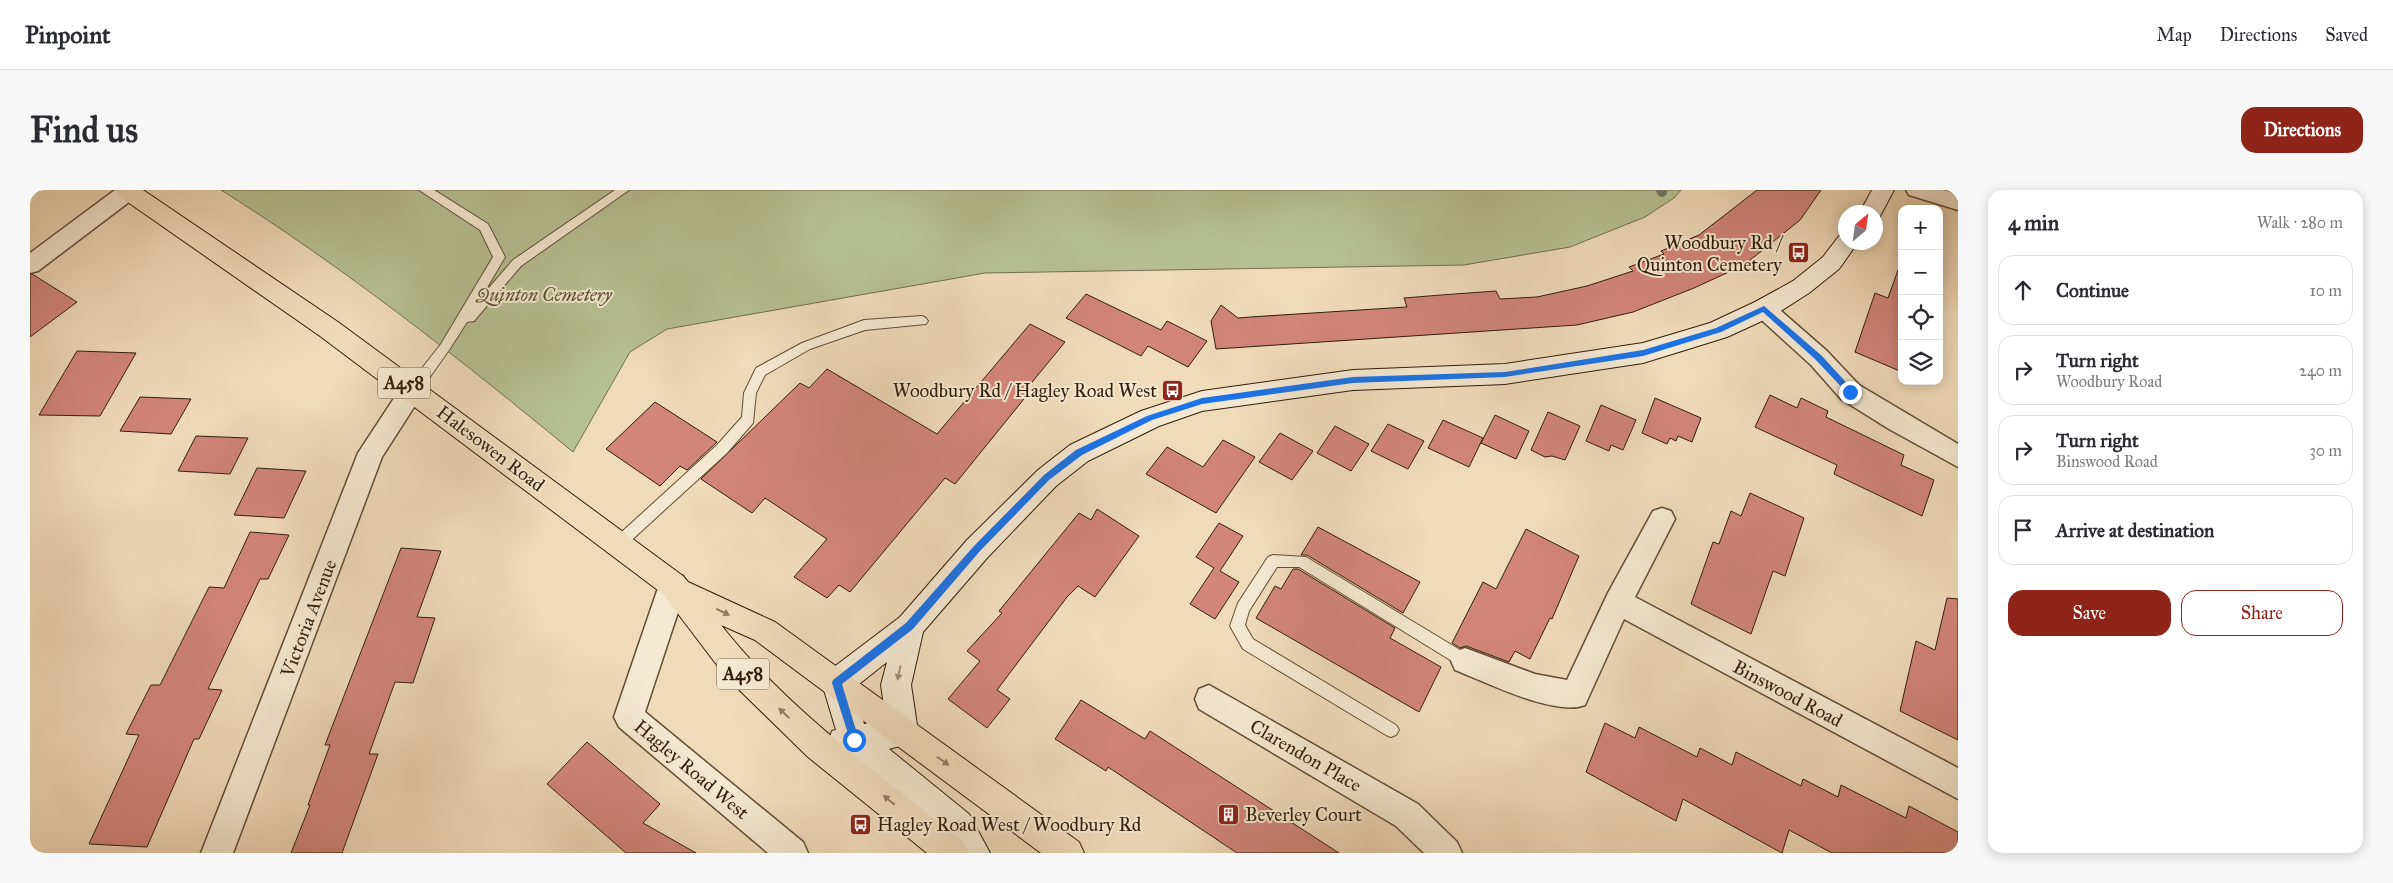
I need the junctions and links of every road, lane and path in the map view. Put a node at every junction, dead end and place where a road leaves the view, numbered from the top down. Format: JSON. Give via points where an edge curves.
{"nodes":[{"id":1,"x":128,"y":190,"type":"edge"},
{"id":2,"x":425,"y":190,"type":"edge"},
{"id":3,"x":623,"y":190,"type":"edge"},
{"id":4,"x":1883,"y":190,"type":"edge"},
{"id":5,"x":1917,"y":190,"type":"edge"},
{"id":6,"x":1958,"y":202,"type":"edge"},
{"id":7,"x":1875,"y":205,"type":"edge"},
{"id":8,"x":1841,"y":250,"type":"edge"},
{"id":9,"x":30,"y":265,"type":"edge"},
{"id":10,"x":1764,"y":309,"type":"junction"},
{"id":11,"x":922,"y":321,"type":"dead end"},
{"id":12,"x":445,"y":347,"type":"junction"},
{"id":13,"x":413,"y":390,"type":"junction"},
{"id":14,"x":1958,"y":456,"type":"edge"},
{"id":15,"x":1662,"y":519,"type":"dead end"},
{"id":16,"x":619,"y":543,"type":"junction"},
{"id":17,"x":676,"y":588,"type":"junction"},
{"id":18,"x":1618,"y":602,"type":"junction"},
{"id":19,"x":910,"y":626,"type":"junction"},
{"id":20,"x":1465,"y":661,"type":"joint"},
{"id":21,"x":837,"y":683,"type":"junction"},
{"id":22,"x":1209,"y":699,"type":"dead end"},
{"id":23,"x":1391,"y":730,"type":"dead end"},
{"id":24,"x":903,"y":732,"type":"junction"},
{"id":25,"x":854,"y":740,"type":"junction"},
{"id":26,"x":819,"y":746,"type":"junction"},
{"id":27,"x":1958,"y":784,"type":"edge"},
{"id":28,"x":217,"y":853,"type":"edge"},
{"id":29,"x":792,"y":853,"type":"edge"},
{"id":30,"x":953,"y":853,"type":"edge"},
{"id":31,"x":974,"y":853,"type":"edge"},
{"id":32,"x":1068,"y":853,"type":"edge"},
{"id":33,"x":1446,"y":853,"type":"edge"}],
"edges":[{"from":1,"to":9,"type":"street"},
{"from":1,"to":13,"type":"highway","name":"Halesowen Road","number":"A458","via":[[265,283]]},
{"from":2,"to":12,"type":"lane","via":[[484,227],[499,257]]},
{"from":3,"to":12,"type":"lane","via":[[517,263]]},
{"from":4,"to":7,"type":"street"},
{"from":5,"to":6,"type":"street"},
{"from":8,"to":10,"type":"street","via":[[1830,263],[1801,286]]},
{"from":10,"to":14,"type":"street","via":[[1819,358],[1850,392]]},
{"from":10,"to":19,"type":"street","via":[[1718,330],[1643,353],[1505,374],[1343,382],[1202,401],[1150,418],[1079,453],[1047,478],[977,549]]},
{"from":11,"to":16,"type":"lane","via":[[864,325],[806,346],[760,372],[750,393],[748,419],[722,449]]},
{"from":12,"to":13,"type":"lane"},
{"from":13,"to":16,"type":"highway","name":"Halesowen Road","number":"A458"},
{"from":13,"to":28,"type":"street","name":"Victoria Avenue","via":[[371,453]]},
{"from":15,"to":18,"type":"street"},
{"from":16,"to":17,"type":"highway","name":"Halesowen Road","number":"A458"},
{"from":17,"to":21,"type":"highway","name":"Halesowen Road","number":"A458","one_way":true,"via":[[764,631]]},
{"from":26,"to":17,"type":"highway","name":"Halesowen Road","number":"A458","one_way":true,"via":[[736,667]]},
{"from":17,"to":29,"type":"street","name":"Hagley Road West","via":[[629,717]]},
{"from":18,"to":20,"type":"street","via":[[1575,695],[1536,688]]},
{"from":18,"to":27,"type":"street","name":"Binswood Road"},
{"from":19,"to":21,"type":"street"},
{"from":19,"to":24,"type":"street","one_way":true,"via":[[896,685]]},
{"from":20,"to":23,"type":"lane","via":[[1301,561],[1273,561],[1243,608],[1237,626],[1248,644]]},
{"from":21,"to":24,"type":"highway","number":"A458"},
{"from":21,"to":25,"type":"street"},
{"from":22,"to":33,"type":"street","name":"Clarendon Place","via":[[1407,815]]},
{"from":24,"to":25,"type":"street"},
{"from":24,"to":32,"type":"highway","number":"A458","one_way":true},
{"from":25,"to":26,"type":"street"},
{"from":25,"to":31,"type":"street","via":[[958,825]]},
{"from":30,"to":26,"type":"highway","number":"A458","one_way":true}]}
